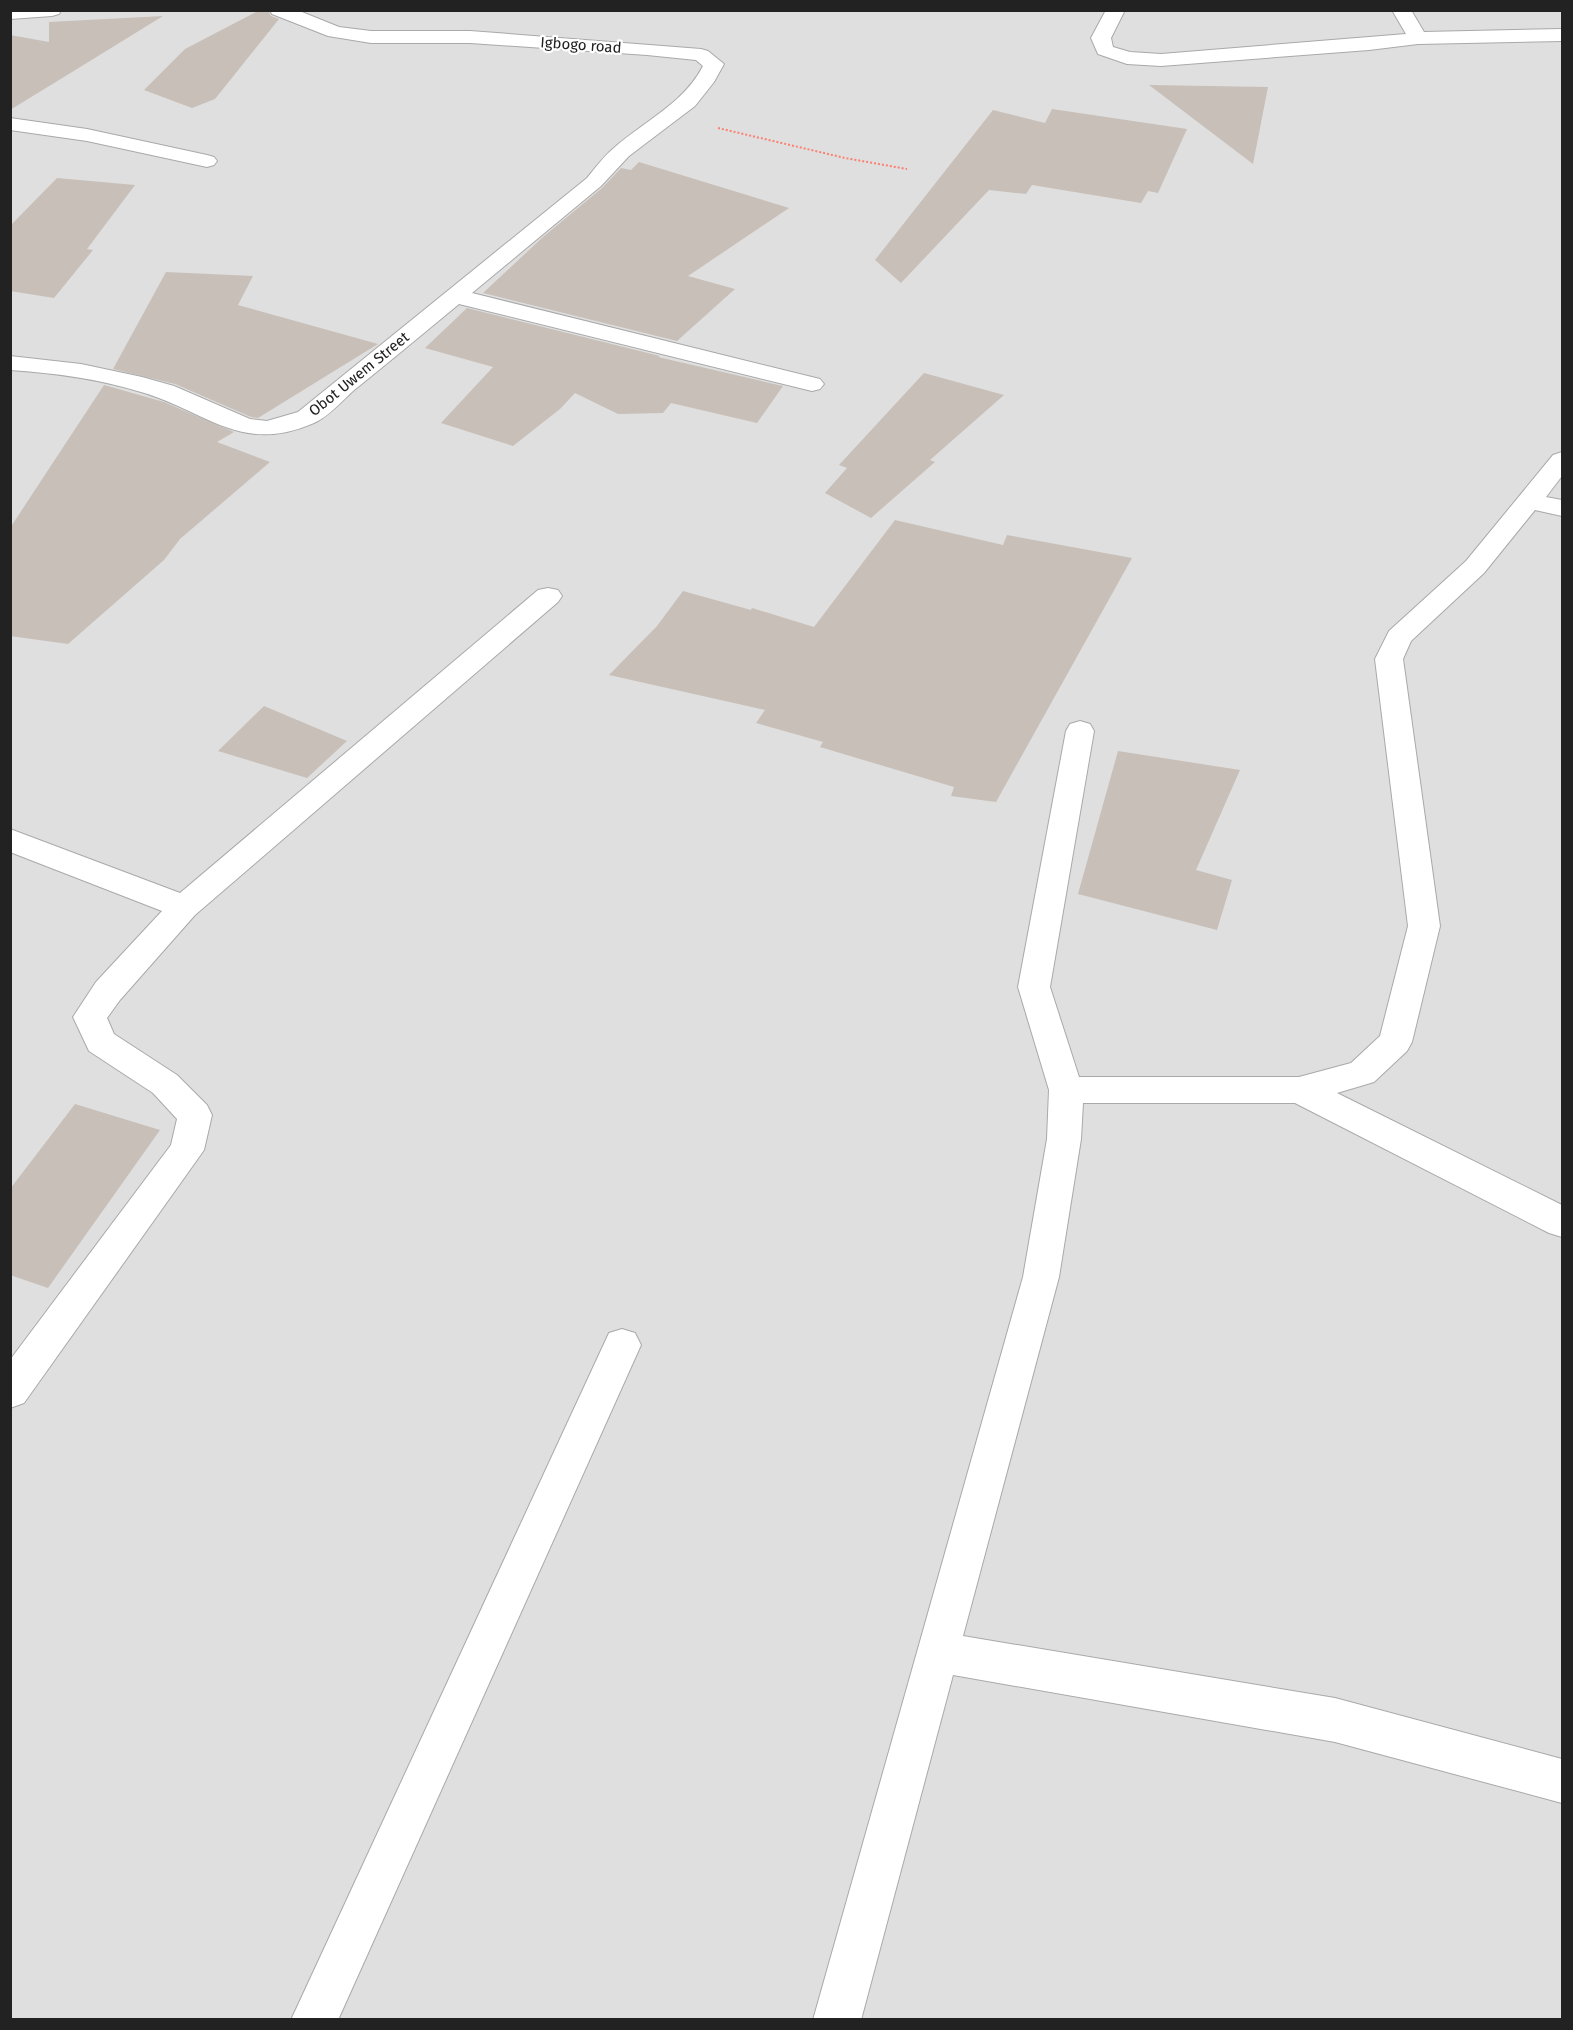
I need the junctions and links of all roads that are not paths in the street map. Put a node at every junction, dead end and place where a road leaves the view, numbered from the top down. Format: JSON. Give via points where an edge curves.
{"nodes":[{"id":1,"x":52,"y":10,"type":"edge"},
{"id":2,"x":279,"y":10,"type":"edge"},
{"id":3,"x":1116,"y":10,"type":"edge"},
{"id":4,"x":1401,"y":10,"type":"edge"},
{"id":5,"x":10,"y":13,"type":"edge"},
{"id":6,"x":1563,"y":35,"type":"edge"},
{"id":7,"x":1418,"y":38,"type":"junction"},
{"id":8,"x":10,"y":124,"type":"edge"},
{"id":9,"x":207,"y":161,"type":"dead end"},
{"id":10,"x":594,"y":182,"type":"joint"},
{"id":11,"x":455,"y":296,"type":"junction"},
{"id":12,"x":10,"y":363,"type":"edge"},
{"id":13,"x":812,"y":384,"type":"dead end"},
{"id":14,"x":1563,"y":460,"type":"edge"},
{"id":15,"x":1530,"y":501,"type":"junction"},
{"id":16,"x":1563,"y":508,"type":"edge"},
{"id":17,"x":548,"y":596,"type":"dead end"},
{"id":18,"x":1080,"y":731,"type":"dead end"},
{"id":19,"x":10,"y":840,"type":"edge"},
{"id":20,"x":184,"y":907,"type":"junction"},
{"id":21,"x":1066,"y":1090,"type":"junction"},
{"id":22,"x":1299,"y":1090,"type":"junction"},
{"id":23,"x":1563,"y":1222,"type":"edge"},
{"id":24,"x":622,"y":1345,"type":"dead end"},
{"id":25,"x":10,"y":1391,"type":"edge"},
{"id":26,"x":937,"y":1652,"type":"junction"},
{"id":27,"x":1563,"y":1781,"type":"edge"},
{"id":28,"x":314,"y":2019,"type":"edge"},
{"id":29,"x":837,"y":2019,"type":"edge"}],
"edges":[{"from":1,"to":5,"type":"street"},
{"from":2,"to":10,"type":"street","name":"Igbogo road","via":[[335,32],[371,37],[470,37],[700,55],[714,64],[699,88],[670,117],[625,149]]},
{"from":3,"to":7,"type":"street","via":[[1101,38],[1105,50],[1127,58],[1161,60]]},
{"from":4,"to":7,"type":"street"},
{"from":6,"to":7,"type":"street"},
{"from":8,"to":9,"type":"street","via":[[87,135]]},
{"from":10,"to":11,"type":"street","name":"Obot Uwem Street"},
{"from":11,"to":12,"type":"street","name":"Obot Uwem Street","via":[[307,417],[264,428],[209,414],[152,387],[42,364]]},
{"from":11,"to":13,"type":"street"},
{"from":14,"to":15,"type":"street"},
{"from":15,"to":16,"type":"street"},
{"from":15,"to":22,"type":"street","via":[[1475,567],[1399,637],[1389,659],[1424,926],[1395,1042],[1362,1073]]},
{"from":17,"to":20,"type":"street"},
{"from":18,"to":21,"type":"street","via":[[1034,987]]},
{"from":19,"to":20,"type":"street"},
{"from":20,"to":25,"type":"street","via":[[108,991],[90,1017],[101,1042],[165,1084],[195,1115],[187,1150]]},
{"from":21,"to":22,"type":"street"},
{"from":21,"to":26,"type":"street","via":[[1064,1139],[1041,1277]]},
{"from":22,"to":23,"type":"street"},
{"from":24,"to":28,"type":"street"},
{"from":26,"to":27,"type":"street","via":[[1335,1720]]},
{"from":26,"to":29,"type":"street"}]}
